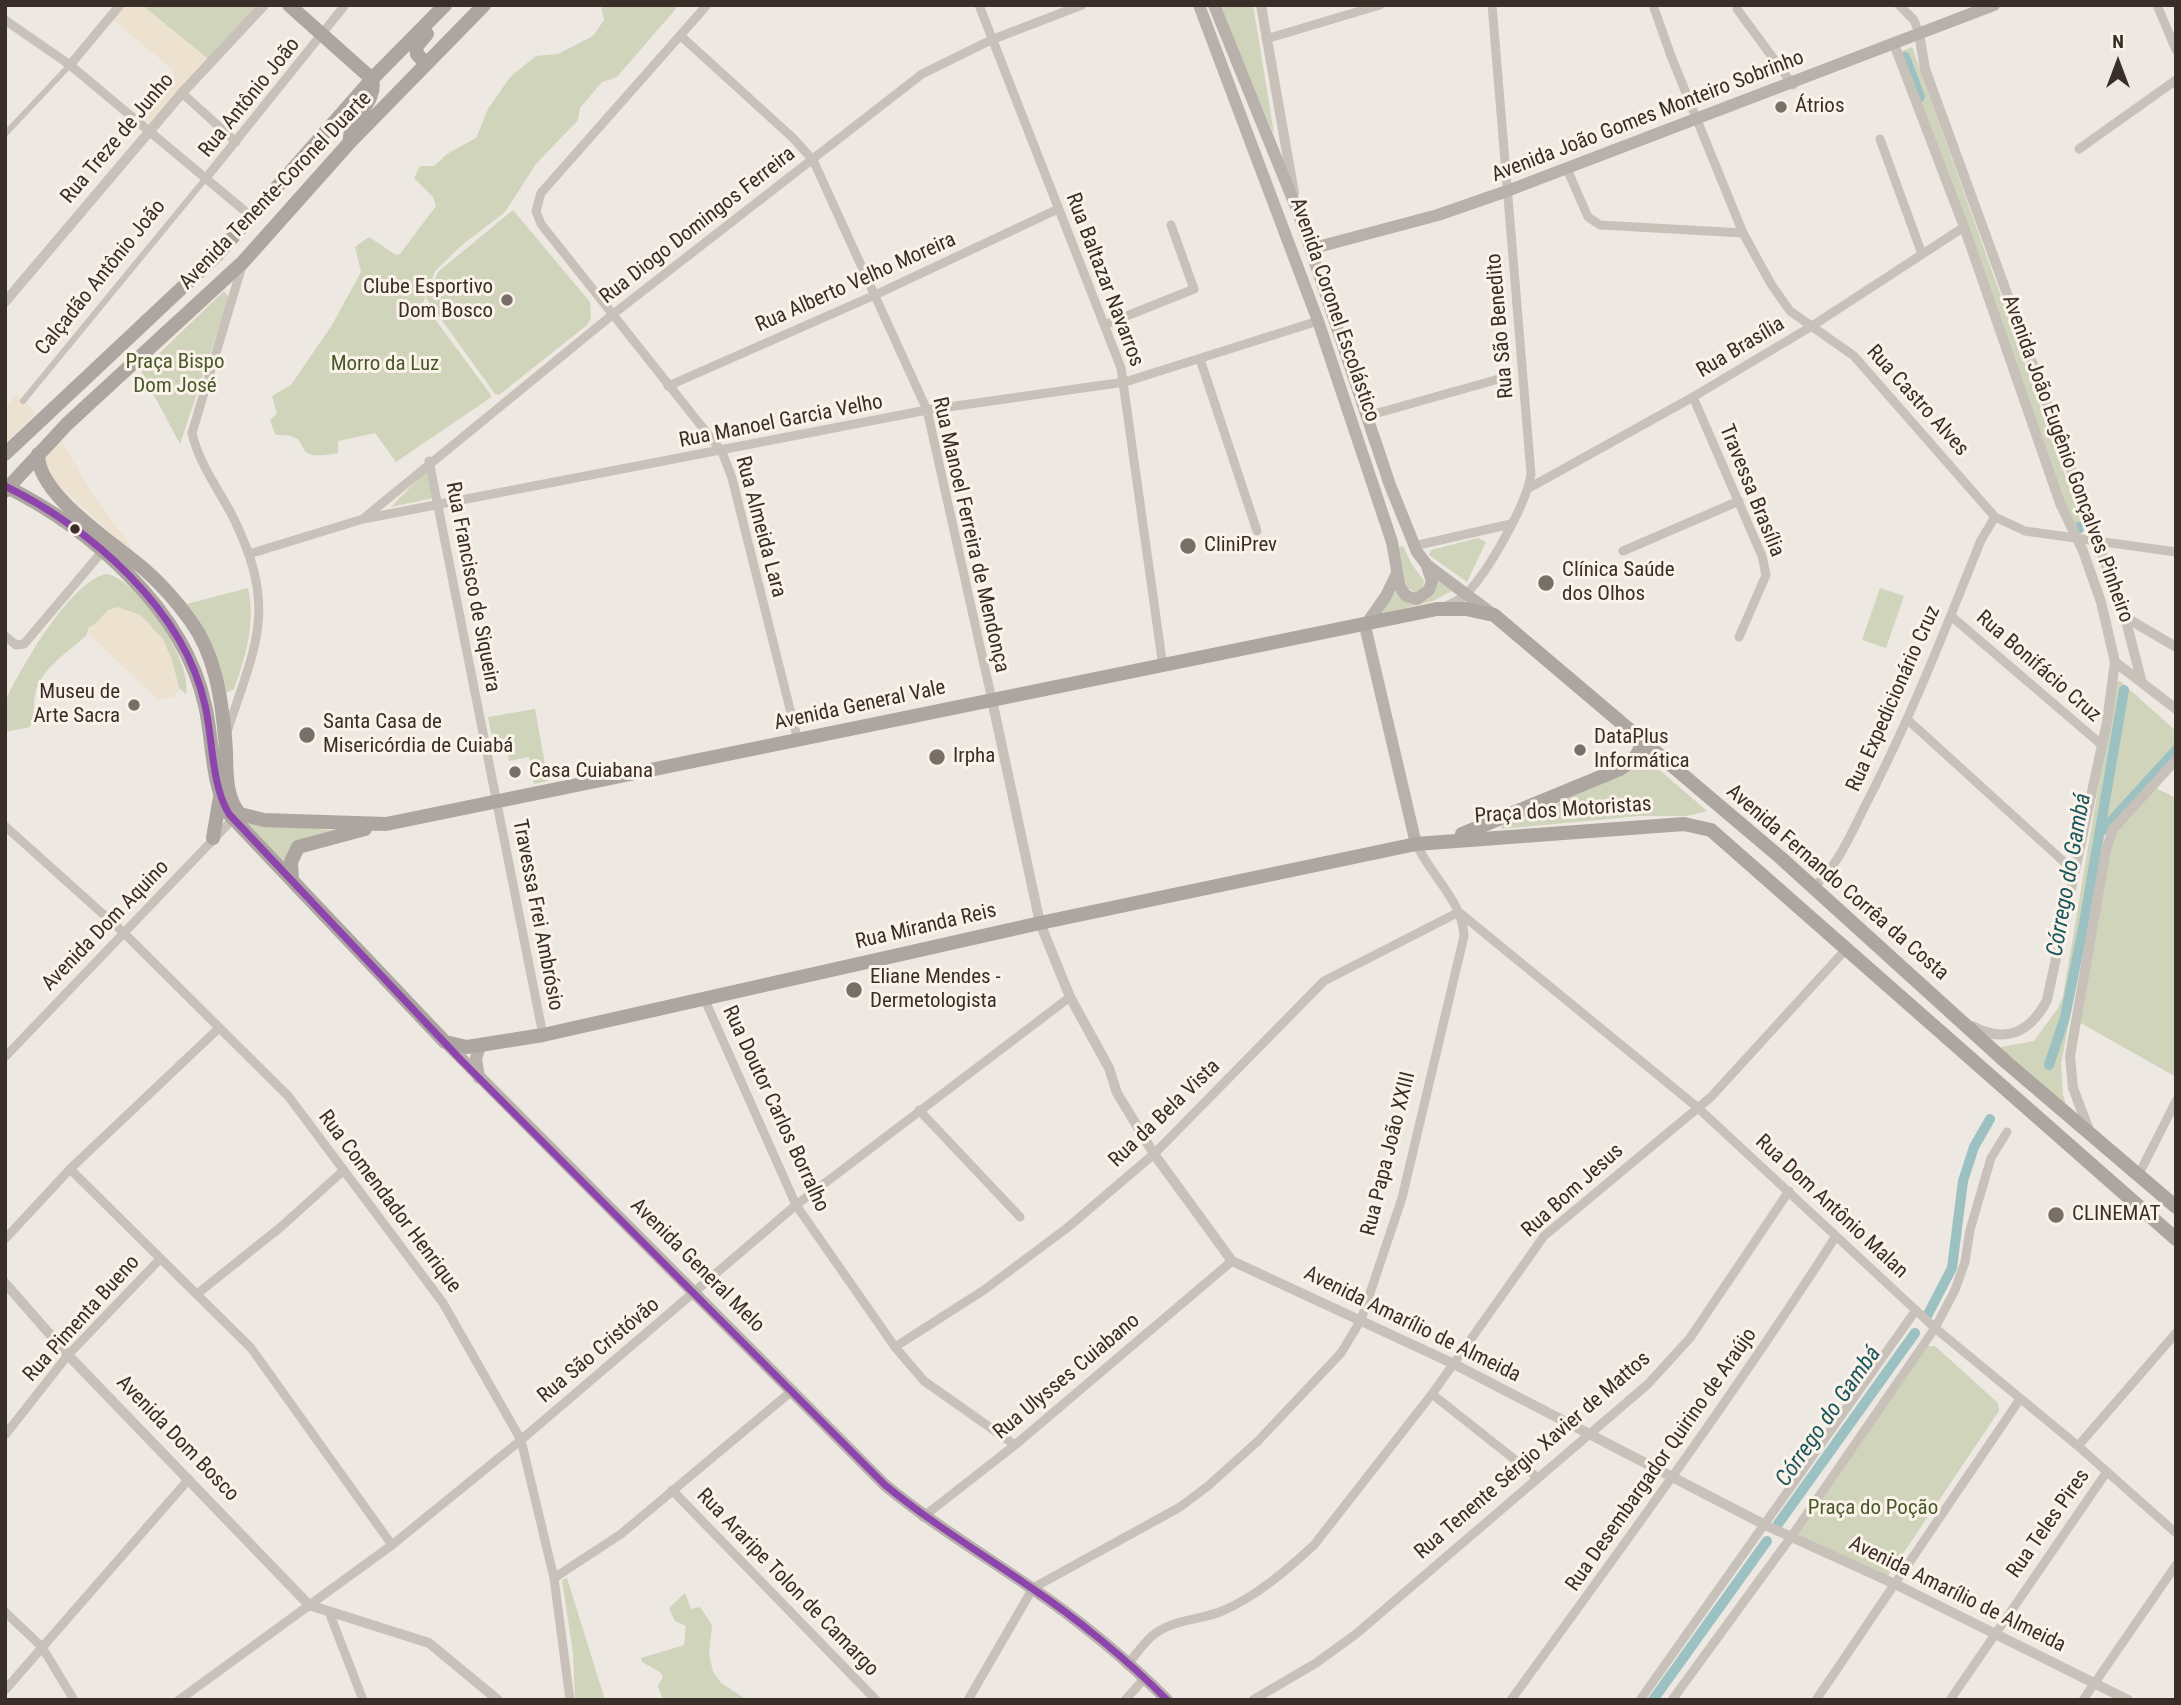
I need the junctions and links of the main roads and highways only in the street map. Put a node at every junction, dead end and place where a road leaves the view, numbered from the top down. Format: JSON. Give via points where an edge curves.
{"nodes":[{"id":1,"x":289,"y":5,"type":"edge"},
{"id":2,"x":446,"y":5,"type":"edge"},
{"id":3,"x":484,"y":5,"type":"edge"},
{"id":4,"x":1199,"y":5,"type":"edge"},
{"id":5,"x":1214,"y":5,"type":"edge"},
{"id":6,"x":1994,"y":5,"type":"edge"},
{"id":7,"x":426,"y":64,"type":"junction"},
{"id":8,"x":372,"y":79,"type":"junction"},
{"id":9,"x":350,"y":142,"type":"junction"},
{"id":10,"x":1273,"y":196,"type":"junction"},
{"id":11,"x":1310,"y":249,"type":"junction"},
{"id":12,"x":5,"y":454,"type":"edge"},
{"id":13,"x":38,"y":454,"type":"junction"},
{"id":14,"x":6,"y":488,"type":"edge"},
{"id":15,"x":1427,"y":565,"type":"junction"},
{"id":16,"x":1398,"y":569,"type":"junction"},
{"id":17,"x":1466,"y":594,"type":"joint"},
{"id":18,"x":1494,"y":615,"type":"junction"},
{"id":19,"x":1365,"y":626,"type":"junction"},
{"id":20,"x":1642,"y":741,"type":"junction"},
{"id":21,"x":220,"y":797,"type":"junction"},
{"id":22,"x":234,"y":813,"type":"junction"},
{"id":23,"x":386,"y":824,"type":"junction"},
{"id":24,"x":1711,"y":830,"type":"joint"},
{"id":25,"x":213,"y":838,"type":"road end"},
{"id":26,"x":1450,"y":839,"type":"junction"},
{"id":27,"x":1416,"y":844,"type":"junction"},
{"id":28,"x":292,"y":880,"type":"junction"},
{"id":29,"x":445,"y":1042,"type":"junction"},
{"id":30,"x":481,"y":1044,"type":"junction"},
{"id":31,"x":479,"y":1079,"type":"junction"},
{"id":32,"x":2176,"y":1207,"type":"edge"},
{"id":33,"x":2176,"y":1239,"type":"edge"},
{"id":34,"x":1167,"y":1700,"type":"edge"}],
"edges":[{"from":1,"to":8,"type":"main road"},
{"from":2,"to":7,"type":"main road","via":[[443,18],[416,47]]},
{"from":2,"to":8,"type":"main road","name":"Avenida Tenente-Coronel Duarte"},
{"from":3,"to":7,"type":"main road","name":"Avenida Tenente-Coronel Duarte"},
{"from":4,"to":10,"type":"main road","name":"Avenida Coronel Escolástico"},
{"from":5,"to":11,"type":"main road","name":"Avenida Coronel Escolástico"},
{"from":6,"to":11,"type":"main road","name":"Avenida João Gomes Monteiro Sobrinho","via":[[1507,191],[1438,215]]},
{"from":7,"to":9,"type":"main road","name":"Avenida Tenente-Coronel Duarte"},
{"from":8,"to":9,"type":"main road","via":[[372,93],[350,129]]},
{"from":8,"to":12,"type":"main road","name":"Avenida Tenente-Coronel Duarte","via":[[218,254]]},
{"from":9,"to":13,"type":"main road","name":"Avenida Tenente-Coronel Duarte","via":[[243,262]]},
{"from":10,"to":11,"type":"main road","via":[[1300,245]]},
{"from":10,"to":16,"type":"main road","name":"Avenida Coronel Escolástico"},
{"from":11,"to":15,"type":"main road","name":"Avenida Coronel Escolástico","via":[[1414,546]]},
{"from":13,"to":14,"type":"main road","name":"Avenida Tenente-Coronel Duarte"},
{"from":13,"to":22,"type":"main road","via":[[41,470],[56,494],[146,571],[186,614],[208,654],[221,700]]},
{"from":14,"to":21,"type":"main road","via":[[55,514],[129,576],[172,624],[205,703]]},
{"from":15,"to":16,"type":"main road","name":"Avenida Coronel Escolástico","via":[[1432,586],[1417,599],[1403,593]]},
{"from":15,"to":17,"type":"main road","name":"Avenida Coronel Escolástico"},
{"from":16,"to":19,"type":"main road"},
{"from":17,"to":18,"type":"main road","name":"Avenida Fernando Corrêa da Costa"},
{"from":18,"to":19,"type":"main road","name":"Avenida General Vale","via":[[1437,609]]},
{"from":18,"to":20,"type":"main road","name":"Avenida Fernando Corrêa da Costa"},
{"from":19,"to":23,"type":"main road","name":"Avenida General Vale"},
{"from":19,"to":27,"type":"main road"},
{"from":20,"to":26,"type":"main road","via":[[1633,761],[1620,769]]},
{"from":20,"to":32,"type":"main road","name":"Avenida Fernando Corrêa da Costa"},
{"from":21,"to":22,"type":"main road","name":"Avenida General Melo"},
{"from":21,"to":25,"type":"main road"},
{"from":22,"to":23,"type":"main road","name":"Avenida General Vale","via":[[264,820]]},
{"from":22,"to":28,"type":"main road","name":"Avenida General Melo"},
{"from":23,"to":28,"type":"main road","via":[[298,847],[291,862]]},
{"from":24,"to":26,"type":"main road","name":"Praça dos Motoristas","via":[[1684,824]]},
{"from":24,"to":33,"type":"main road","name":"Avenida Fernando Corrêa da Costa"},
{"from":26,"to":27,"type":"main road","name":"Praça dos Motoristas"},
{"from":27,"to":30,"type":"main road","name":"Rua Miranda Reis","via":[[543,1035]]},
{"from":28,"to":29,"type":"main road","name":"Avenida General Melo"},
{"from":29,"to":30,"type":"main road","name":"Rua Miranda Reis","via":[[467,1047]]},
{"from":29,"to":31,"type":"main road","name":"Avenida General Melo"},
{"from":30,"to":31,"type":"main road","via":[[476,1058]]},
{"from":31,"to":34,"type":"main road","name":"Avenida General Melo","via":[[885,1485],[923,1517],[1033,1588]]}]}
